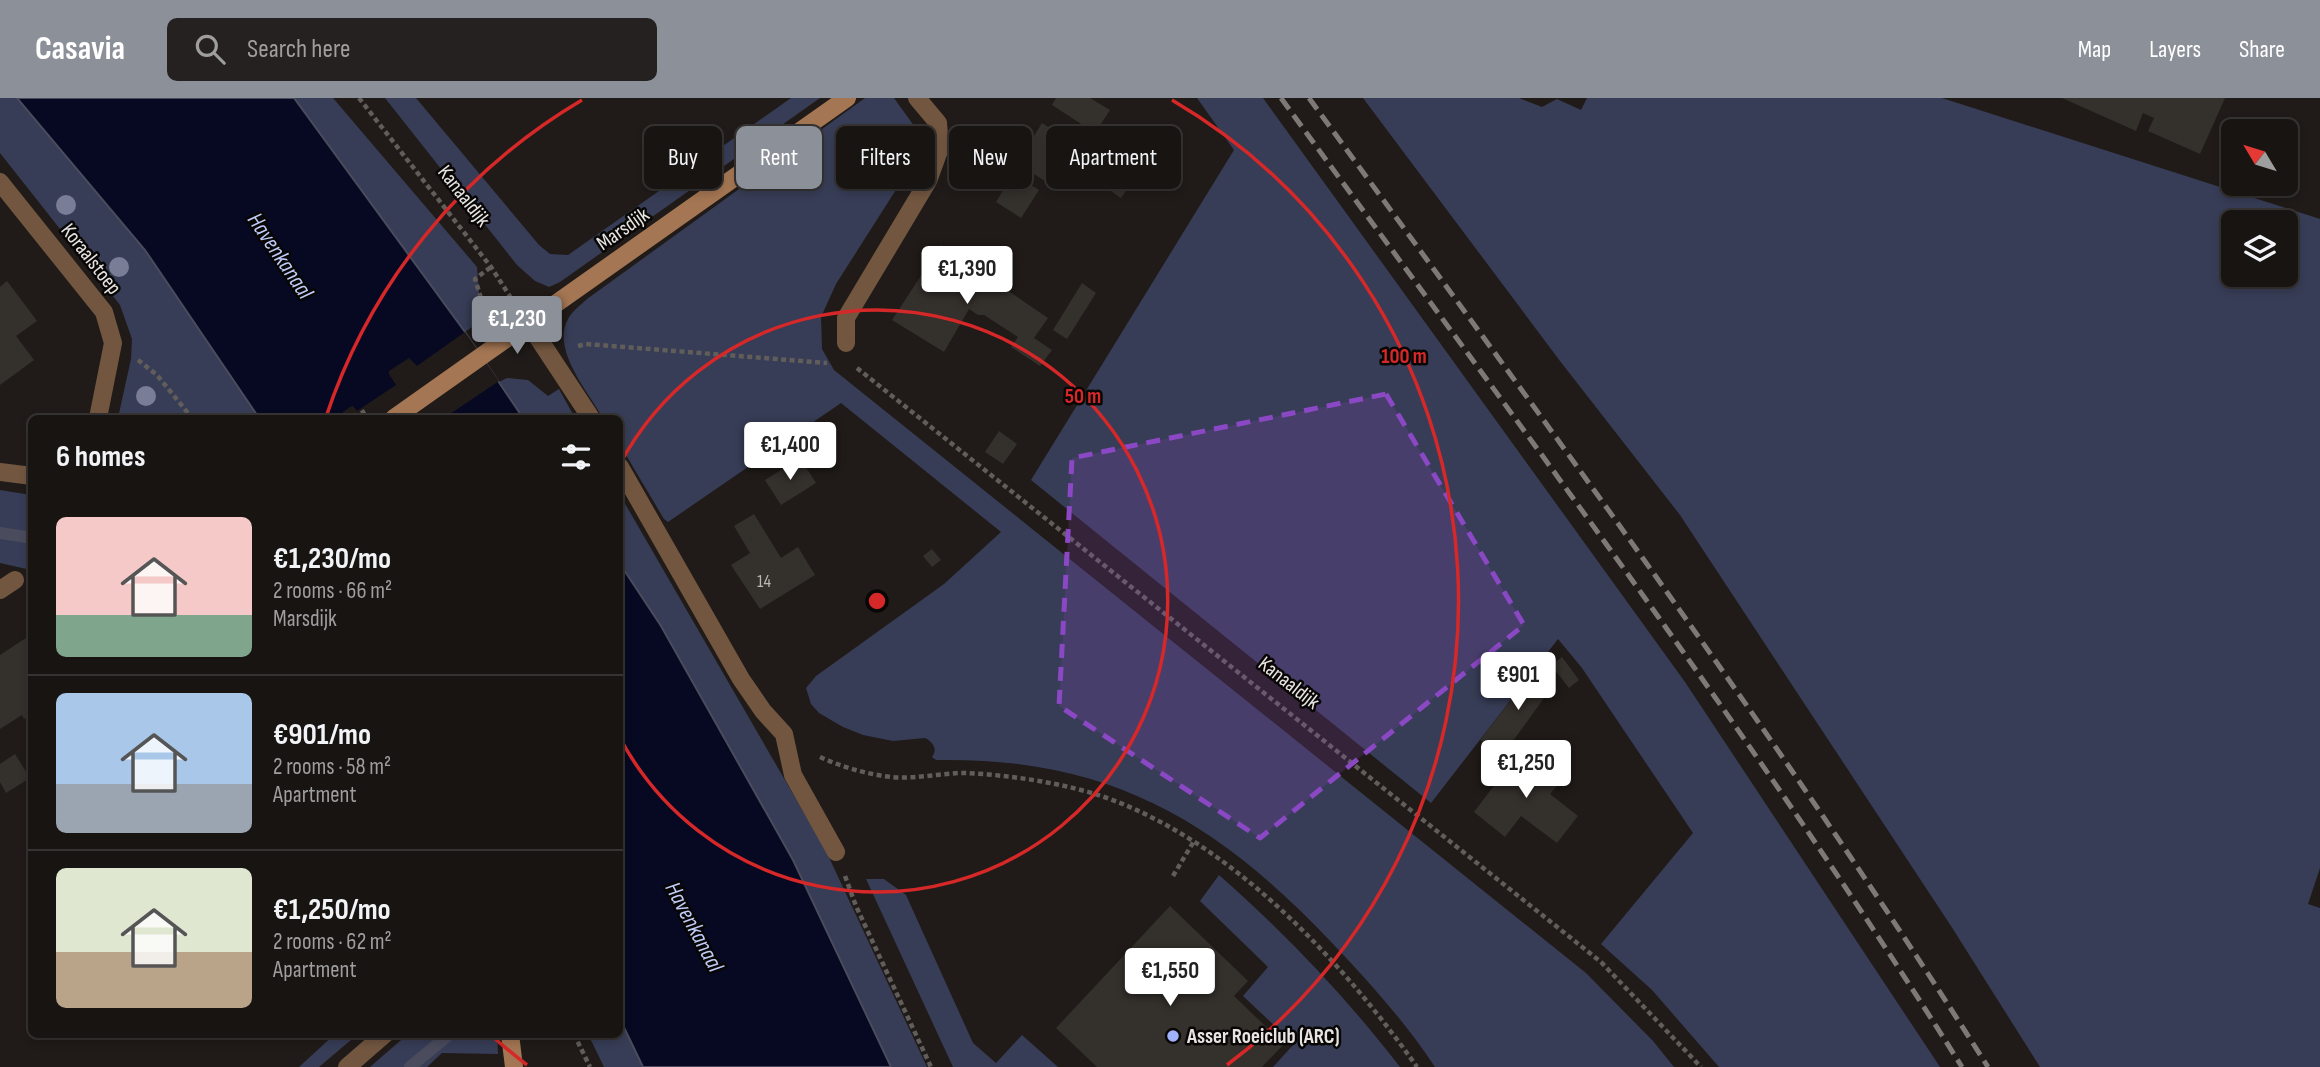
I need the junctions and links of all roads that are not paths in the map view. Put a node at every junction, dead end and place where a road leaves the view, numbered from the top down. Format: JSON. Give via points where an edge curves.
{"nodes":[{"id":1,"x":847,"y":98,"type":"edge"},
{"id":2,"x":917,"y":98,"type":"edge"},
{"id":3,"x":0,"y":182,"type":"edge"},
{"id":4,"x":529,"y":324,"type":"junction"},
{"id":5,"x":846,"y":343,"type":"road end"},
{"id":6,"x":99,"y":415,"type":"edge"},
{"id":7,"x":398,"y":415,"type":"edge"},
{"id":8,"x":589,"y":415,"type":"edge"},
{"id":9,"x":0,"y":472,"type":"edge"},
{"id":10,"x":623,"y":472,"type":"edge"},
{"id":11,"x":28,"y":476,"type":"edge"},
{"id":12,"x":836,"y":852,"type":"road end"},
{"id":13,"x":381,"y":1038,"type":"edge"},
{"id":14,"x":510,"y":1038,"type":"edge"},
{"id":15,"x":346,"y":1067,"type":"edge"},
{"id":16,"x":514,"y":1067,"type":"edge"}],
"edges":[{"from":1,"to":4,"type":"street","name":"Marsdijk"},
{"from":2,"to":5,"type":"street","via":[[938,122],[940,148],[928,181],[846,318]]},
{"from":3,"to":6,"type":"street","name":"Koraalstoep","via":[[104,312],[113,343]]},
{"from":4,"to":7,"type":"street","name":"Marsdijk"},
{"from":4,"to":8,"type":"street"},
{"from":9,"to":11,"type":"street"},
{"from":10,"to":12,"type":"street","via":[[741,679],[784,734],[793,775]]},
{"from":13,"to":15,"type":"street"},
{"from":14,"to":16,"type":"street"}]}
